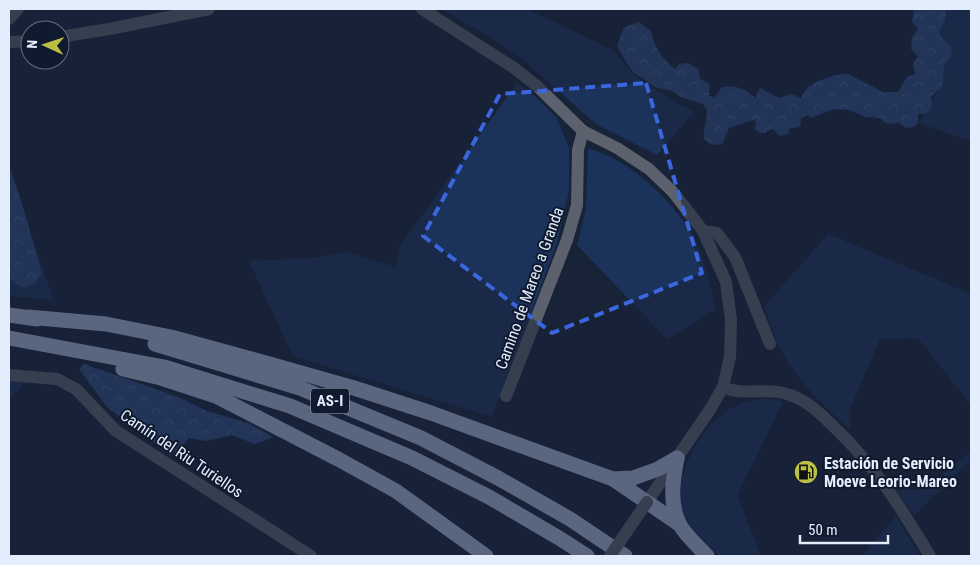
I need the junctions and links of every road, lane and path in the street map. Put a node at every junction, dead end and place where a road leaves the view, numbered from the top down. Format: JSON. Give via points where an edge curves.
{"nodes":[{"id":1,"x":18,"y":9,"type":"edge"},
{"id":2,"x":209,"y":9,"type":"edge"},
{"id":3,"x":422,"y":9,"type":"edge"},
{"id":4,"x":9,"y":18,"type":"edge"},
{"id":5,"x":70,"y":35,"type":"edge"},
{"id":6,"x":583,"y":130,"type":"junction"},
{"id":7,"x":703,"y":232,"type":"junction"},
{"id":8,"x":9,"y":315,"type":"edge"},
{"id":9,"x":28,"y":317,"type":"junction"},
{"id":10,"x":9,"y":338,"type":"edge"},
{"id":11,"x":26,"y":340,"type":"junction"},
{"id":12,"x":770,"y":344,"type":"dead end"},
{"id":13,"x":9,"y":375,"type":"edge"},
{"id":14,"x":722,"y":387,"type":"junction"},
{"id":15,"x":506,"y":396,"type":"dead end"},
{"id":16,"x":677,"y":458,"type":"junction"},
{"id":17,"x":612,"y":478,"type":"junction"},
{"id":18,"x":647,"y":502,"type":"junction"},
{"id":19,"x":679,"y":524,"type":"junction"},
{"id":20,"x":310,"y":556,"type":"edge"},
{"id":21,"x":486,"y":556,"type":"edge"},
{"id":22,"x":587,"y":556,"type":"edge"},
{"id":23,"x":610,"y":556,"type":"edge"},
{"id":24,"x":624,"y":556,"type":"edge"},
{"id":25,"x":707,"y":556,"type":"edge"},
{"id":26,"x":930,"y":556,"type":"edge"}],
"edges":[{"from":1,"to":4,"type":"street"},
{"from":2,"to":5,"type":"street"},
{"from":3,"to":6,"type":"street","via":[[514,68]]},
{"from":6,"to":7,"type":"street","via":[[649,169],[674,193]]},
{"from":6,"to":15,"type":"street","name":"Camino de Mareo a Granda","via":[[578,150],[576,205],[567,240]]},
{"from":7,"to":12,"type":"street","via":[[717,234],[735,257]]},
{"from":7,"to":14,"type":"street","via":[[726,282],[731,320],[730,357]]},
{"from":8,"to":9,"type":"highway","number":"AS-I"},
{"from":9,"to":17,"type":"highway","via":[[106,324],[172,337],[354,388]]},
{"from":9,"to":24,"type":"highway","number":"AS-I","via":[[167,347],[300,388],[421,438],[570,518]]},
{"from":10,"to":11,"type":"highway","number":"AS-I"},
{"from":11,"to":21,"type":"highway","via":[[216,396],[396,491]]},
{"from":11,"to":22,"type":"highway","number":"AS-I","via":[[164,367],[290,406],[412,458],[480,492]]},
{"from":13,"to":20,"type":"street","name":"Camín del Riu Turiellos","via":[[57,378],[76,388],[116,431]]},
{"from":14,"to":16,"type":"street"},
{"from":14,"to":26,"type":"street","via":[[732,391],[790,394],[816,409],[874,469]]},
{"from":16,"to":17,"type":"highway","via":[[633,478]]},
{"from":16,"to":18,"type":"street"},
{"from":16,"to":19,"type":"highway","via":[[672,482]]},
{"from":17,"to":18,"type":"highway"},
{"from":18,"to":19,"type":"highway"},
{"from":18,"to":23,"type":"street","bridge":true},
{"from":19,"to":25,"type":"highway"}]}
